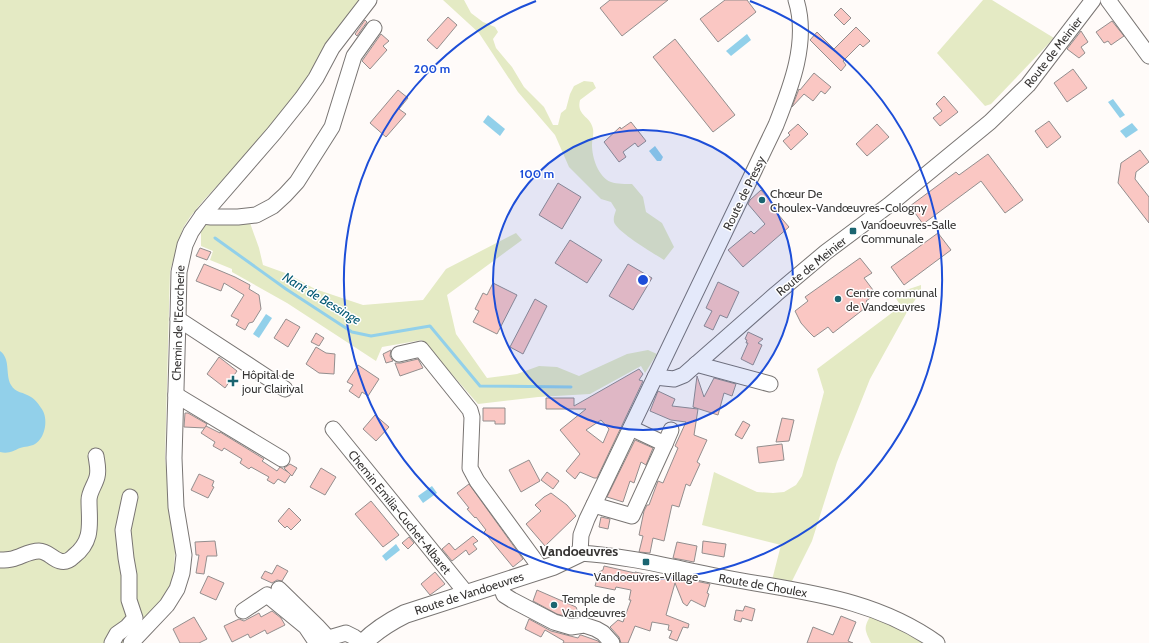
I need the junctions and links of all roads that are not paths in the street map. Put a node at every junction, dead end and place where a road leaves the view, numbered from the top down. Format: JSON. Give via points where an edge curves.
{"nodes":[{"id":1,"x":369,"y":0,"type":"edge"},
{"id":2,"x":796,"y":0,"type":"edge"},
{"id":3,"x":1093,"y":0,"type":"edge"},
{"id":4,"x":1108,"y":0,"type":"edge"},
{"id":5,"x":374,"y":28,"type":"dead end"},
{"id":6,"x":1149,"y":56,"type":"edge"},
{"id":7,"x":202,"y":216,"type":"junction"},
{"id":8,"x":178,"y":319,"type":"junction"},
{"id":9,"x":399,"y":354,"type":"dead end"},
{"id":10,"x":696,"y":364,"type":"junction"},
{"id":11,"x":655,"y":377,"type":"junction"},
{"id":12,"x":770,"y":384,"type":"dead end"},
{"id":13,"x":285,"y":389,"type":"dead end"},
{"id":14,"x":176,"y":395,"type":"junction"},
{"id":15,"x":631,"y":428,"type":"junction"},
{"id":16,"x":333,"y":429,"type":"dead end"},
{"id":17,"x":671,"y":430,"type":"dead end"},
{"id":18,"x":665,"y":444,"type":"junction"},
{"id":19,"x":96,"y":456,"type":"dead end"},
{"id":20,"x":282,"y":458,"type":"dead end"},
{"id":21,"x":130,"y":497,"type":"dead end"},
{"id":22,"x":594,"y":505,"type":"junction"},
{"id":23,"x":580,"y":553,"type":"junction"},
{"id":24,"x":0,"y":560,"type":"edge"},
{"id":25,"x":542,"y":570,"type":"junction"},
{"id":26,"x":500,"y":584,"type":"junction"},
{"id":27,"x":279,"y":589,"type":"dead end"},
{"id":28,"x":468,"y":594,"type":"junction"},
{"id":29,"x":243,"y":611,"type":"dead end"},
{"id":30,"x":319,"y":641,"type":"edge"},
{"id":31,"x":112,"y":643,"type":"edge"},
{"id":32,"x":131,"y":643,"type":"edge"},
{"id":33,"x":362,"y":643,"type":"edge"},
{"id":34,"x":612,"y":643,"type":"edge"},
{"id":35,"x":937,"y":643,"type":"edge"}],
"edges":[{"from":1,"to":7,"type":"street","name":"Chemin de l'Ecorcherie","via":[[332,48],[316,78],[274,134]]},
{"from":2,"to":11,"type":"street","name":"Route de Pressy","via":[[800,22],[799,50],[784,106]]},
{"from":3,"to":10,"type":"street","name":"Route de Meinier","via":[[1036,75],[990,122],[889,205],[826,252]]},
{"from":4,"to":6,"type":"street"},
{"from":5,"to":7,"type":"street","via":[[354,56],[332,127],[286,195],[256,215]]},
{"from":7,"to":8,"type":"street","name":"Chemin de l'Ecorcherie","via":[[187,238],[181,259]]},
{"from":8,"to":13,"type":"street"},
{"from":8,"to":14,"type":"street","name":"Chemin de l'Ecorcherie"},
{"from":9,"to":25,"type":"street","via":[[421,349],[465,402],[472,418],[470,468]]},
{"from":10,"to":11,"type":"street","name":"Route de Meinier","via":[[678,378]]},
{"from":10,"to":12,"type":"street"},
{"from":11,"to":15,"type":"street"},
{"from":14,"to":20,"type":"street"},
{"from":14,"to":32,"type":"street","name":"Chemin de l'Ecorcherie","via":[[174,485],[184,555],[182,573],[177,589],[167,605]]},
{"from":15,"to":18,"type":"street"},
{"from":15,"to":22,"type":"street"},
{"from":16,"to":28,"type":"street","name":"Chemin Emilia-Cuchet-Albaret"},
{"from":17,"to":18,"type":"street"},
{"from":18,"to":22,"type":"street","via":[[632,516]]},
{"from":19,"to":24,"type":"street","via":[[98,474],[90,496],[89,535],[82,549],[65,562],[41,551]]},
{"from":21,"to":31,"type":"street","via":[[123,530],[129,575],[129,600],[135,618],[127,628],[116,634]]},
{"from":22,"to":23,"type":"street","via":[[583,528]]},
{"from":23,"to":25,"type":"main road","name":"Route de Vandoeuvres"},
{"from":23,"to":35,"type":"street","name":"Route de Choulex","via":[[615,556],[842,599],[896,619]]},
{"from":25,"to":26,"type":"main road","name":"Route de Vandoeuvres"},
{"from":26,"to":28,"type":"main road","name":"Route de Vandoeuvres"},
{"from":26,"to":34,"type":"street","via":[[504,594],[512,600],[554,622],[571,627],[584,625],[596,629]]},
{"from":27,"to":30,"type":"street","via":[[317,626]]},
{"from":28,"to":33,"type":"main road","name":"Route de Vandoeuvres","via":[[396,618],[376,630]]},
{"from":29,"to":30,"type":"street","via":[[267,595]]},
{"from":30,"to":33,"type":"street","via":[[346,633]]}]}
